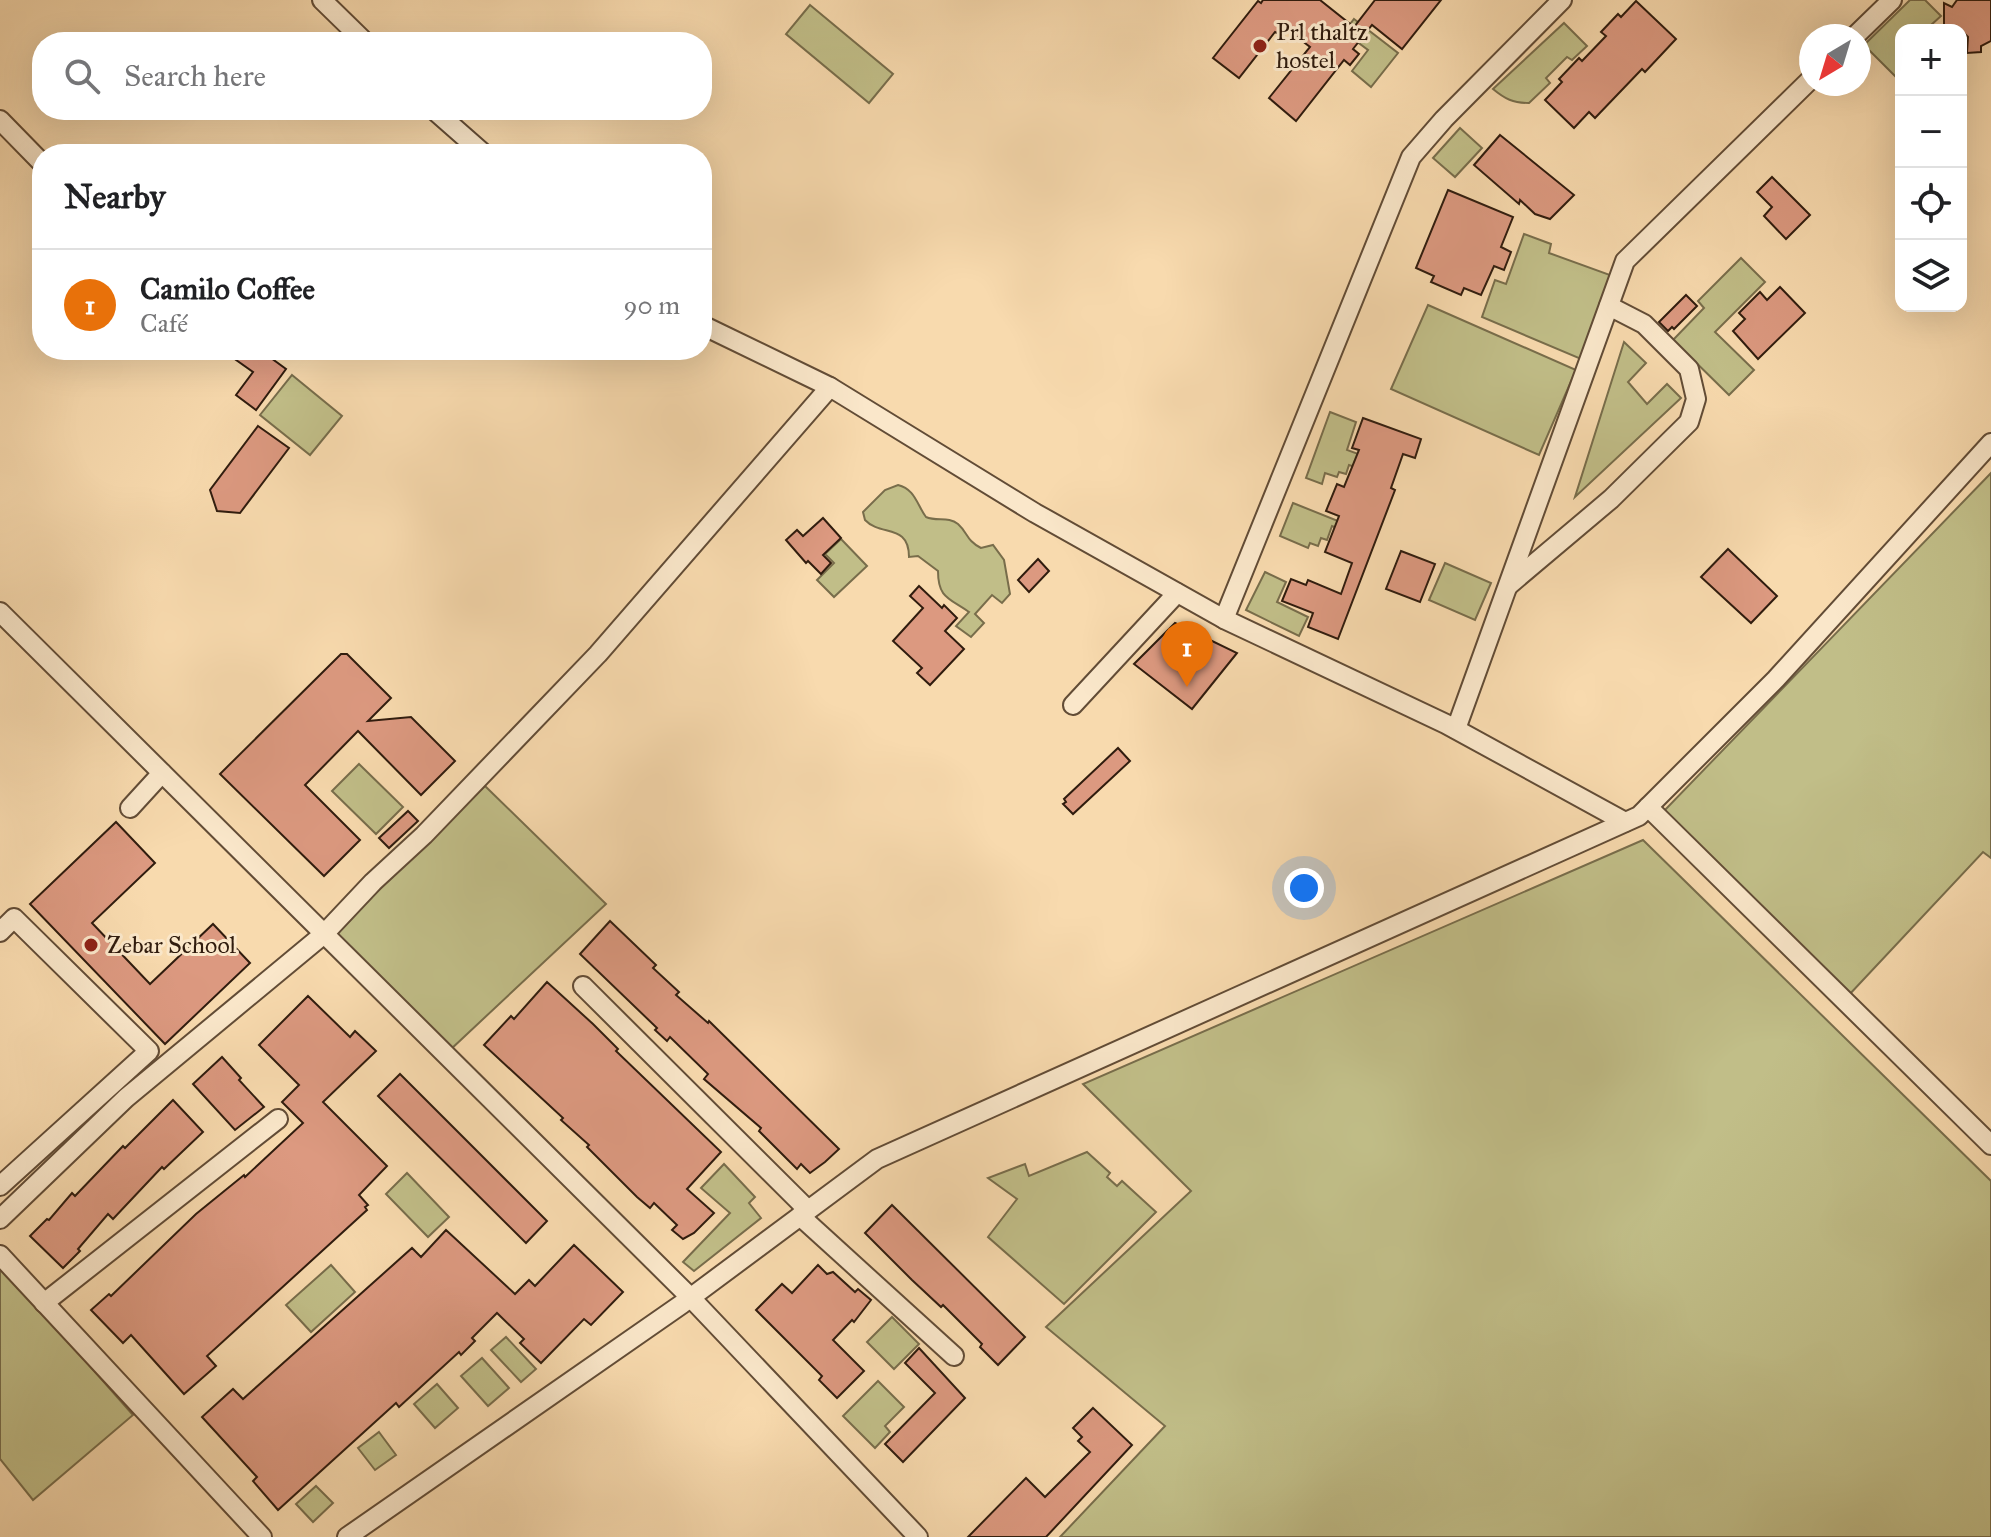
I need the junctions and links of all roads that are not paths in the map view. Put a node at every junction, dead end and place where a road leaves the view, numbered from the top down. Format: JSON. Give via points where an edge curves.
{"nodes":[{"id":1,"x":322,"y":0,"type":"edge"},
{"id":2,"x":1562,"y":0,"type":"edge"},
{"id":3,"x":1892,"y":0,"type":"edge"},
{"id":4,"x":1867,"y":24,"type":"edge"},
{"id":5,"x":355,"y":32,"type":"edge"},
{"id":6,"x":1799,"y":91,"type":"edge"},
{"id":7,"x":0,"y":120,"type":"edge"},
{"id":8,"x":445,"y":120,"type":"edge"},
{"id":9,"x":473,"y":144,"type":"edge"},
{"id":10,"x":32,"y":153,"type":"edge"},
{"id":11,"x":1609,"y":306,"type":"junction"},
{"id":12,"x":712,"y":330,"type":"edge"},
{"id":13,"x":830,"y":387,"type":"junction"},
{"id":14,"x":1991,"y":443,"type":"edge"},
{"id":15,"x":1507,"y":587,"type":"junction"},
{"id":16,"x":1177,"y":593,"type":"junction"},
{"id":17,"x":0,"y":612,"type":"edge"},
{"id":18,"x":1224,"y":619,"type":"junction"},
{"id":19,"x":1073,"y":705,"type":"dead end"},
{"id":20,"x":1456,"y":729,"type":"junction"},
{"id":21,"x":162,"y":773,"type":"junction"},
{"id":22,"x":1648,"y":807,"type":"junction"},
{"id":23,"x":130,"y":808,"type":"dead end"},
{"id":24,"x":1625,"y":822,"type":"junction"},
{"id":25,"x":0,"y":932,"type":"edge"},
{"id":26,"x":324,"y":934,"type":"junction"},
{"id":27,"x":583,"y":986,"type":"dead end"},
{"id":28,"x":278,"y":1119,"type":"dead end"},
{"id":29,"x":1991,"y":1145,"type":"edge"},
{"id":30,"x":0,"y":1186,"type":"edge"},
{"id":31,"x":804,"y":1213,"type":"junction"},
{"id":32,"x":0,"y":1219,"type":"edge"},
{"id":33,"x":0,"y":1255,"type":"edge"},
{"id":34,"x":691,"y":1298,"type":"junction"},
{"id":35,"x":44,"y":1303,"type":"junction"},
{"id":36,"x":954,"y":1356,"type":"dead end"},
{"id":37,"x":262,"y":1537,"type":"edge"},
{"id":38,"x":347,"y":1537,"type":"edge"},
{"id":39,"x":918,"y":1537,"type":"edge"}],
"edges":[{"from":1,"to":5,"type":"street"},
{"from":2,"to":18,"type":"street","via":[[1411,157]]},
{"from":3,"to":4,"type":"street"},
{"from":6,"to":11,"type":"street","via":[[1625,261]]},
{"from":7,"to":10,"type":"street"},
{"from":8,"to":9,"type":"street"},
{"from":11,"to":15,"type":"street"},
{"from":11,"to":15,"type":"street","via":[[1644,324],[1689,369],[1696,399],[1689,422],[1611,499]]},
{"from":12,"to":13,"type":"street"},
{"from":13,"to":16,"type":"street"},
{"from":13,"to":26,"type":"street","via":[[598,654]]},
{"from":14,"to":22,"type":"street","via":[[1776,679]]},
{"from":15,"to":20,"type":"street"},
{"from":16,"to":18,"type":"street"},
{"from":16,"to":19,"type":"street"},
{"from":17,"to":21,"type":"street"},
{"from":18,"to":20,"type":"street"},
{"from":20,"to":24,"type":"street"},
{"from":21,"to":23,"type":"street"},
{"from":21,"to":26,"type":"street"},
{"from":22,"to":24,"type":"street"},
{"from":22,"to":29,"type":"street"},
{"from":24,"to":31,"type":"street","via":[[877,1159]]},
{"from":25,"to":30,"type":"street","via":[[14,918],[149,1051]]},
{"from":26,"to":32,"type":"street","via":[[126,1098]]},
{"from":26,"to":34,"type":"street"},
{"from":27,"to":31,"type":"street"},
{"from":28,"to":35,"type":"street"},
{"from":31,"to":34,"type":"street"},
{"from":31,"to":36,"type":"street"},
{"from":33,"to":35,"type":"street"},
{"from":34,"to":38,"type":"street"},
{"from":34,"to":39,"type":"street"},
{"from":35,"to":37,"type":"street"}]}
